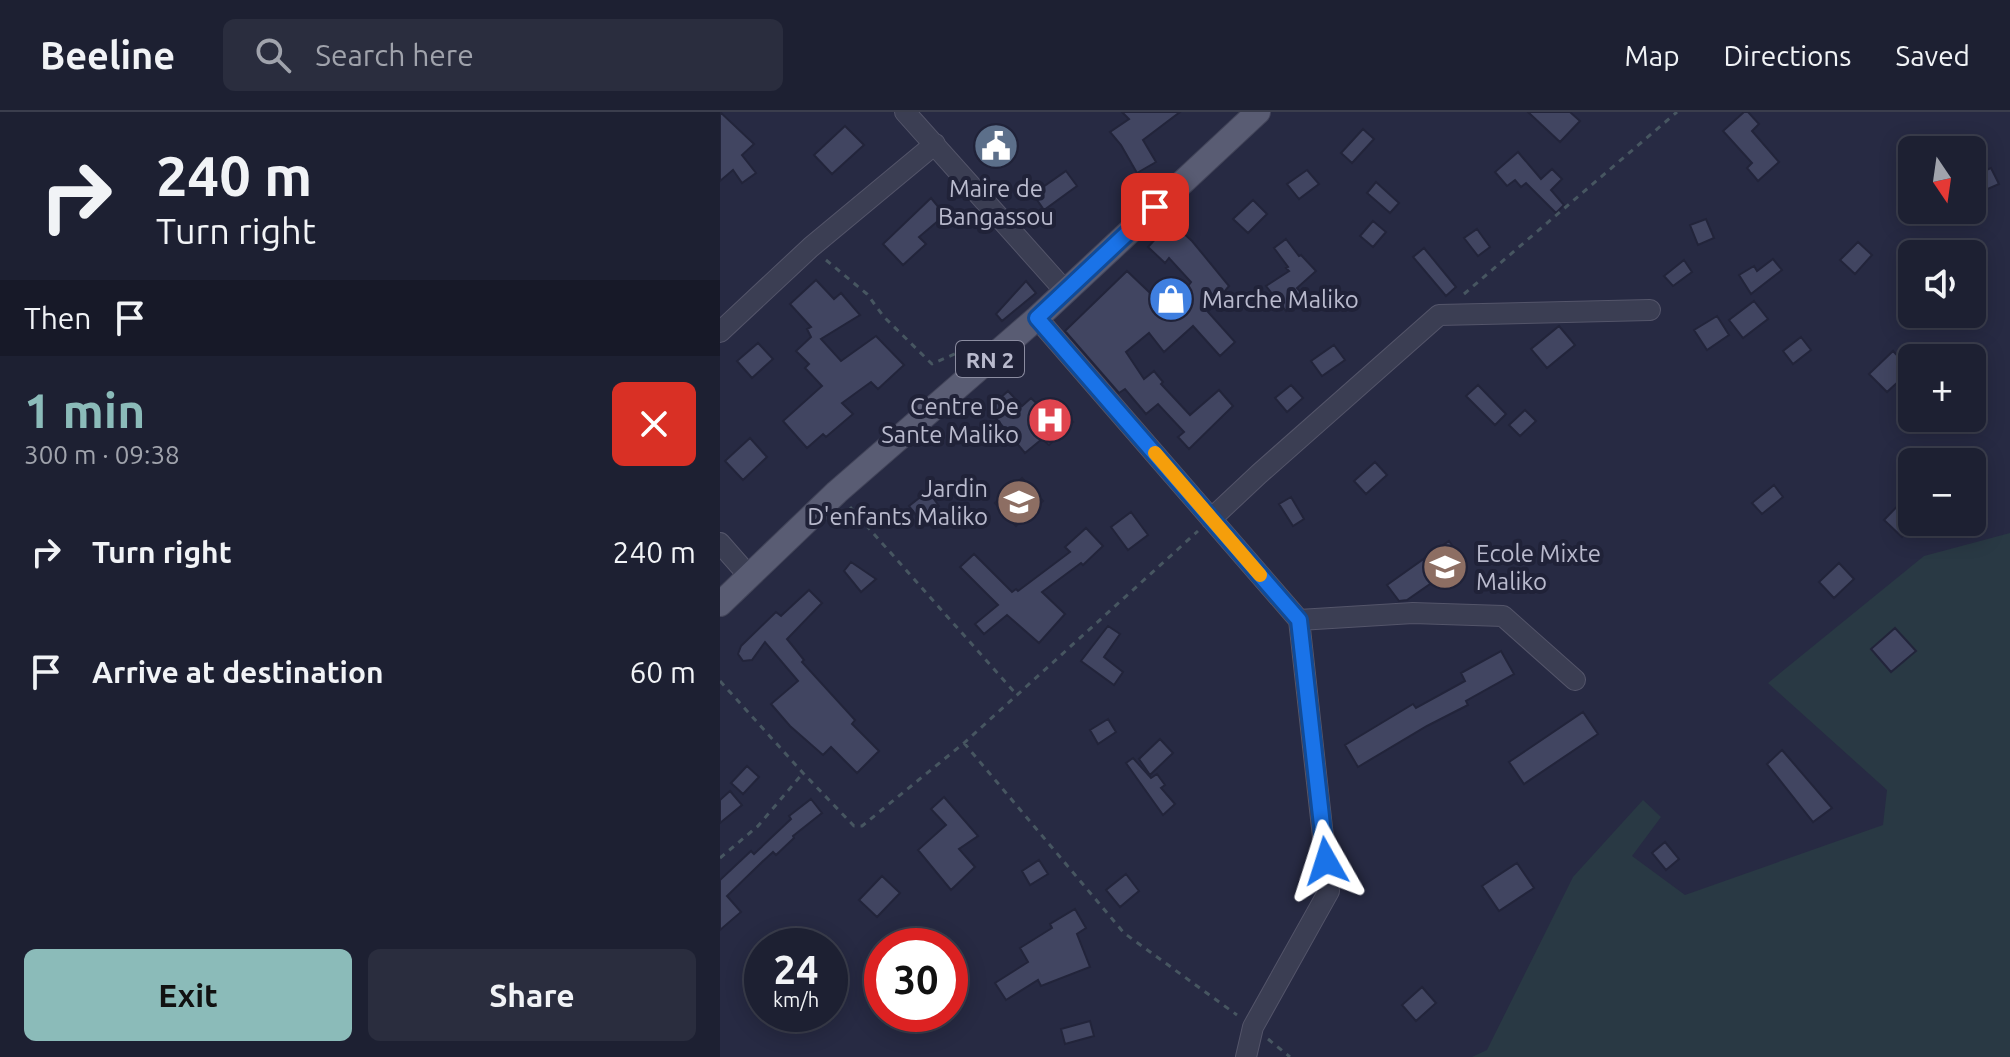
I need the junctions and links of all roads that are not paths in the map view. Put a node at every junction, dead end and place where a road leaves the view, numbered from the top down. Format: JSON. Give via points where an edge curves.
{"nodes":[{"id":1,"x":905,"y":112,"type":"edge"},
{"id":2,"x":1258,"y":112,"type":"edge"},
{"id":3,"x":935,"y":144,"type":"junction"},
{"id":4,"x":1066,"y":292,"type":"junction"},
{"id":5,"x":1650,"y":310,"type":"dead end"},
{"id":6,"x":1037,"y":318,"type":"junction"},
{"id":7,"x":720,"y":332,"type":"edge"},
{"id":8,"x":1211,"y":519,"type":"junction"},
{"id":9,"x":720,"y":543,"type":"edge"},
{"id":10,"x":749,"y":576,"type":"junction"},
{"id":11,"x":720,"y":604,"type":"edge"},
{"id":12,"x":1299,"y":620,"type":"junction"},
{"id":13,"x":1575,"y":680,"type":"dead end"},
{"id":14,"x":1246,"y":1057,"type":"edge"}],
"edges":[{"from":1,"to":3,"type":"street"},
{"from":2,"to":4,"type":"main road","number":"RN 2"},
{"from":3,"to":4,"type":"street"},
{"from":3,"to":7,"type":"street","via":[[811,247]]},
{"from":4,"to":6,"type":"main road","number":"RN 2"},
{"from":5,"to":8,"type":"street","via":[[1439,315]]},
{"from":6,"to":8,"type":"street"},
{"from":6,"to":10,"type":"main road","number":"RN 2"},
{"from":8,"to":12,"type":"street"},
{"from":9,"to":10,"type":"street"},
{"from":10,"to":11,"type":"main road","number":"RN 2"},
{"from":12,"to":13,"type":"street","via":[[1413,613],[1503,616]]},
{"from":12,"to":14,"type":"street","via":[[1329,891],[1253,1027]]}]}
